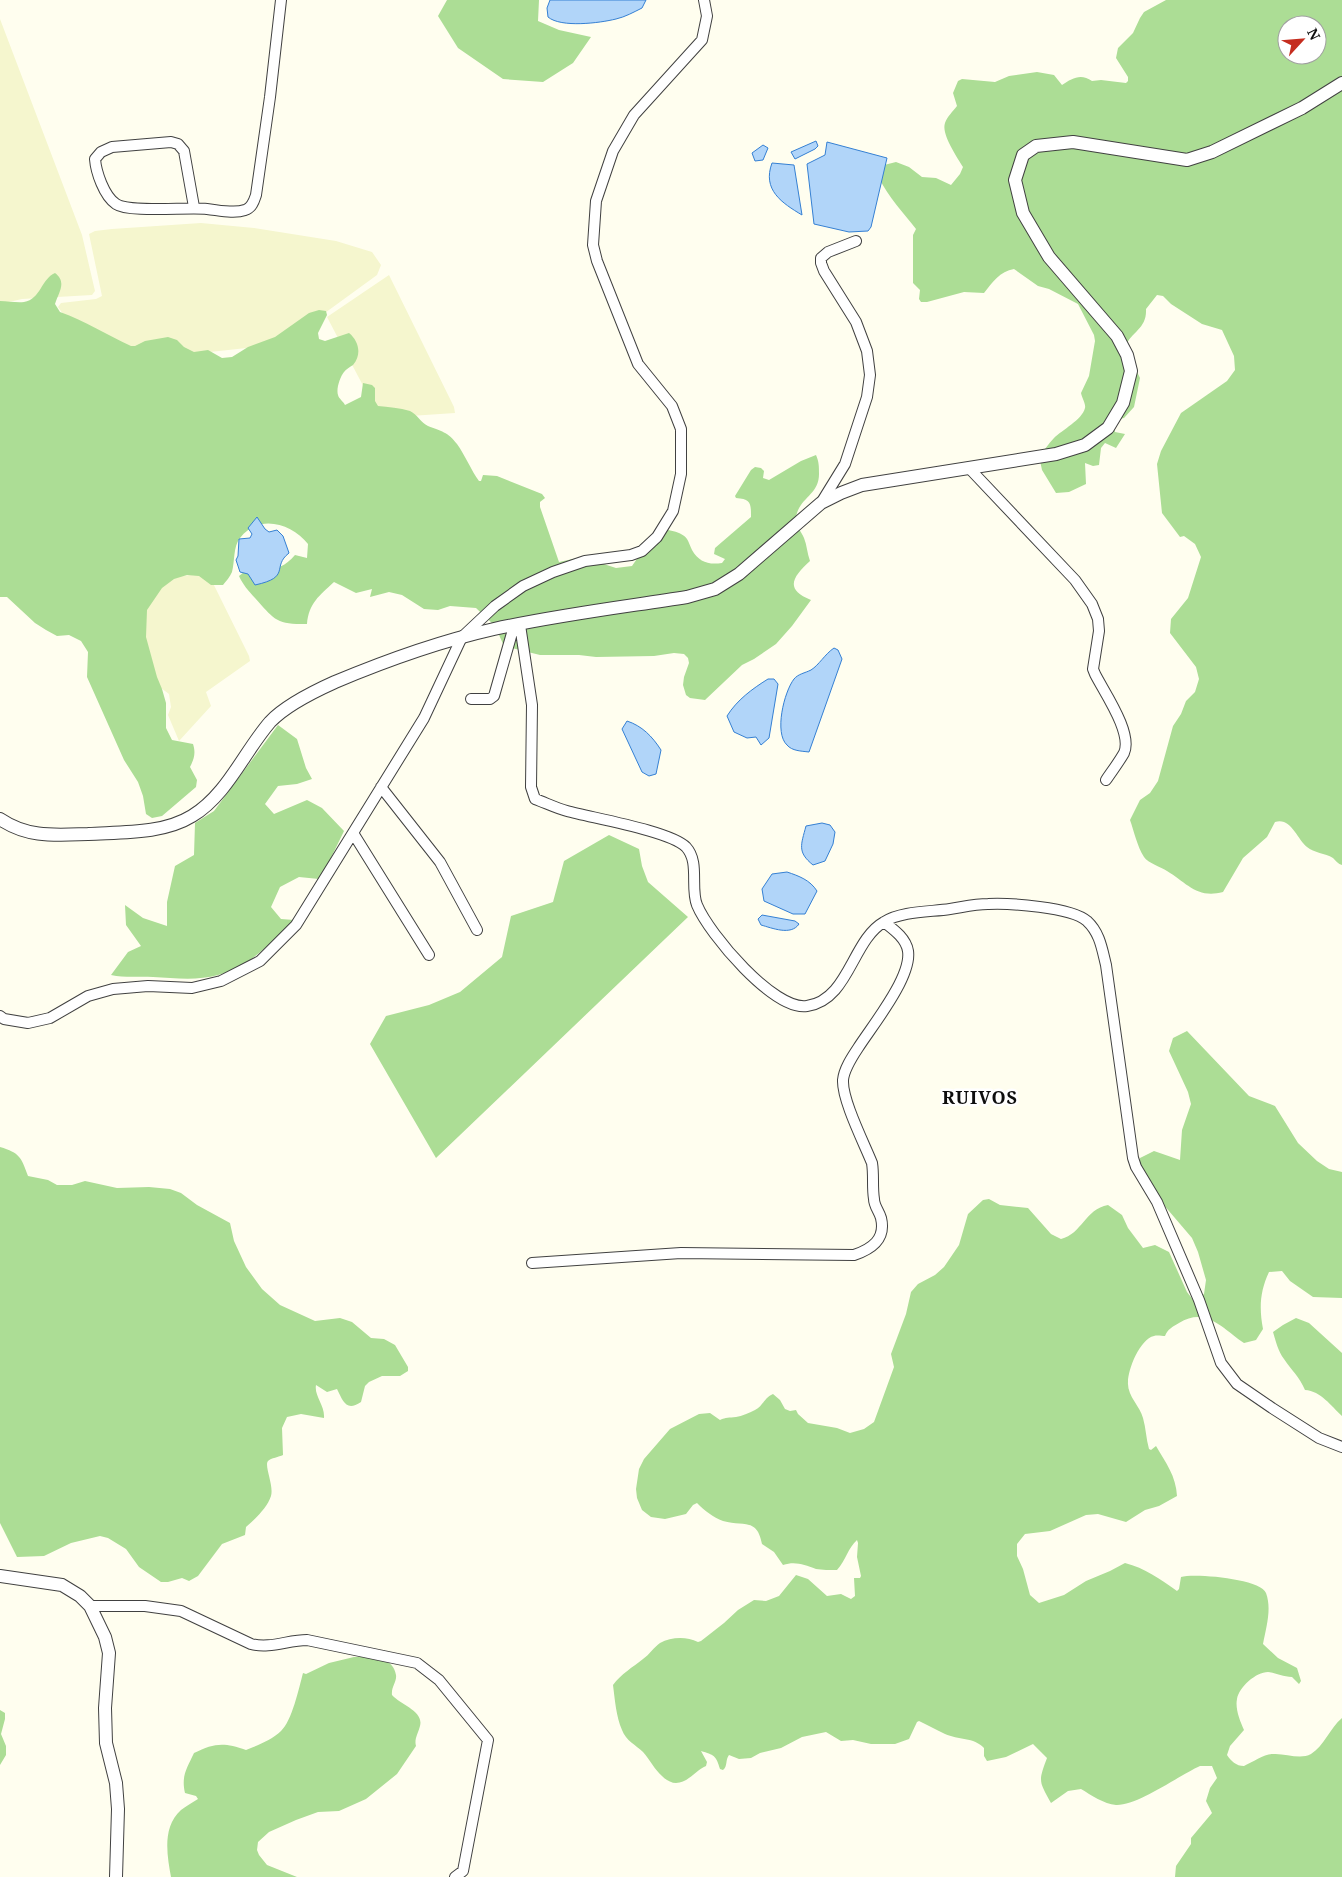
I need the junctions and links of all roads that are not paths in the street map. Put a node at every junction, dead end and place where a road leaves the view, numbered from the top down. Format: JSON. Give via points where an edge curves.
{"nodes":[{"id":1,"x":281,"y":0,"type":"edge"},
{"id":2,"x":704,"y":0,"type":"edge"},
{"id":3,"x":1342,"y":83,"type":"edge"},
{"id":4,"x":194,"y":207,"type":"junction"},
{"id":5,"x":856,"y":241,"type":"dead end"},
{"id":6,"x":969,"y":468,"type":"junction"},
{"id":7,"x":821,"y":502,"type":"junction"},
{"id":8,"x":517,"y":625,"type":"junction"},
{"id":9,"x":462,"y":637,"type":"junction"},
{"id":10,"x":472,"y":699,"type":"dead end"},
{"id":11,"x":1106,"y":780,"type":"dead end"},
{"id":12,"x":381,"y":788,"type":"junction"},
{"id":13,"x":0,"y":819,"type":"edge"},
{"id":14,"x":353,"y":833,"type":"junction"},
{"id":15,"x":884,"y":922,"type":"junction"},
{"id":16,"x":477,"y":930,"type":"dead end"},
{"id":17,"x":429,"y":955,"type":"dead end"},
{"id":18,"x":0,"y":1016,"type":"edge"},
{"id":19,"x":532,"y":1263,"type":"dead end"},
{"id":20,"x":1342,"y":1447,"type":"edge"},
{"id":21,"x":0,"y":1576,"type":"edge"},
{"id":22,"x":90,"y":1606,"type":"junction"},
{"id":23,"x":116,"y":1877,"type":"edge"},
{"id":24,"x":455,"y":1877,"type":"edge"}],
"edges":[{"from":1,"to":4,"type":"street","via":[[256,195],[251,206],[236,212]]},
{"from":2,"to":9,"type":"street","via":[[707,16],[702,40],[634,115],[613,150],[596,201],[593,245],[638,364],[672,406],[681,429],[681,474],[673,511],[657,536],[642,551],[584,561],[523,586],[495,606]]},
{"from":3,"to":6,"type":"street","via":[[1302,108],[1212,152],[1188,160],[1073,142],[1036,146],[1023,155],[1015,180],[1023,213],[1049,256],[1117,336],[1131,371],[1123,403],[1108,428],[1085,445],[1056,454]]},
{"from":4,"to":4,"type":"street","via":[[184,151],[178,144],[112,147],[95,159],[108,195],[115,204],[126,208]]},
{"from":5,"to":7,"type":"street","via":[[828,252],[821,258],[821,264],[856,322],[867,351],[868,397],[845,464]]},
{"from":6,"to":7,"type":"street","via":[[862,485]]},
{"from":6,"to":11,"type":"street","via":[[1075,580],[1092,604],[1099,631],[1093,669],[1120,723],[1126,745]]},
{"from":7,"to":8,"type":"street","via":[[739,574],[715,589],[686,597]]},
{"from":8,"to":9,"type":"street"},
{"from":8,"to":10,"type":"street","via":[[494,696]]},
{"from":8,"to":15,"type":"street","via":[[532,705],[531,787],[535,799],[670,838],[686,847],[692,860],[696,903],[704,919],[764,988],[789,1004],[807,1006],[824,1000],[840,984],[874,930]]},
{"from":9,"to":12,"type":"street","via":[[424,718]]},
{"from":9,"to":13,"type":"street","via":[[334,683],[292,705],[271,721],[212,802],[191,817],[153,830],[58,835],[31,834]]},
{"from":12,"to":14,"type":"street"},
{"from":12,"to":16,"type":"street","via":[[440,862]]},
{"from":14,"to":17,"type":"street"},
{"from":14,"to":18,"type":"street","via":[[296,925],[260,961],[221,981],[192,988],[148,986],[112,989],[88,996],[50,1018],[28,1023]]},
{"from":15,"to":19,"type":"street","via":[[901,936],[908,949],[908,963],[902,980],[850,1061],[843,1079],[846,1097],[874,1172],[874,1201],[881,1219],[877,1242],[854,1255],[681,1252]]},
{"from":15,"to":20,"type":"street","via":[[899,916],[988,904],[1055,908],[1086,920],[1098,935],[1106,965],[1133,1158],[1157,1202],[1199,1300],[1220,1363],[1237,1384],[1258,1399],[1319,1438]]},
{"from":21,"to":22,"type":"street","via":[[62,1586]]},
{"from":22,"to":23,"type":"street","via":[[109,1653],[106,1744],[116,1783],[118,1809]]},
{"from":22,"to":24,"type":"street","via":[[145,1606],[181,1611],[262,1647],[307,1640],[418,1662],[439,1680],[488,1740],[463,1871]]}]}
